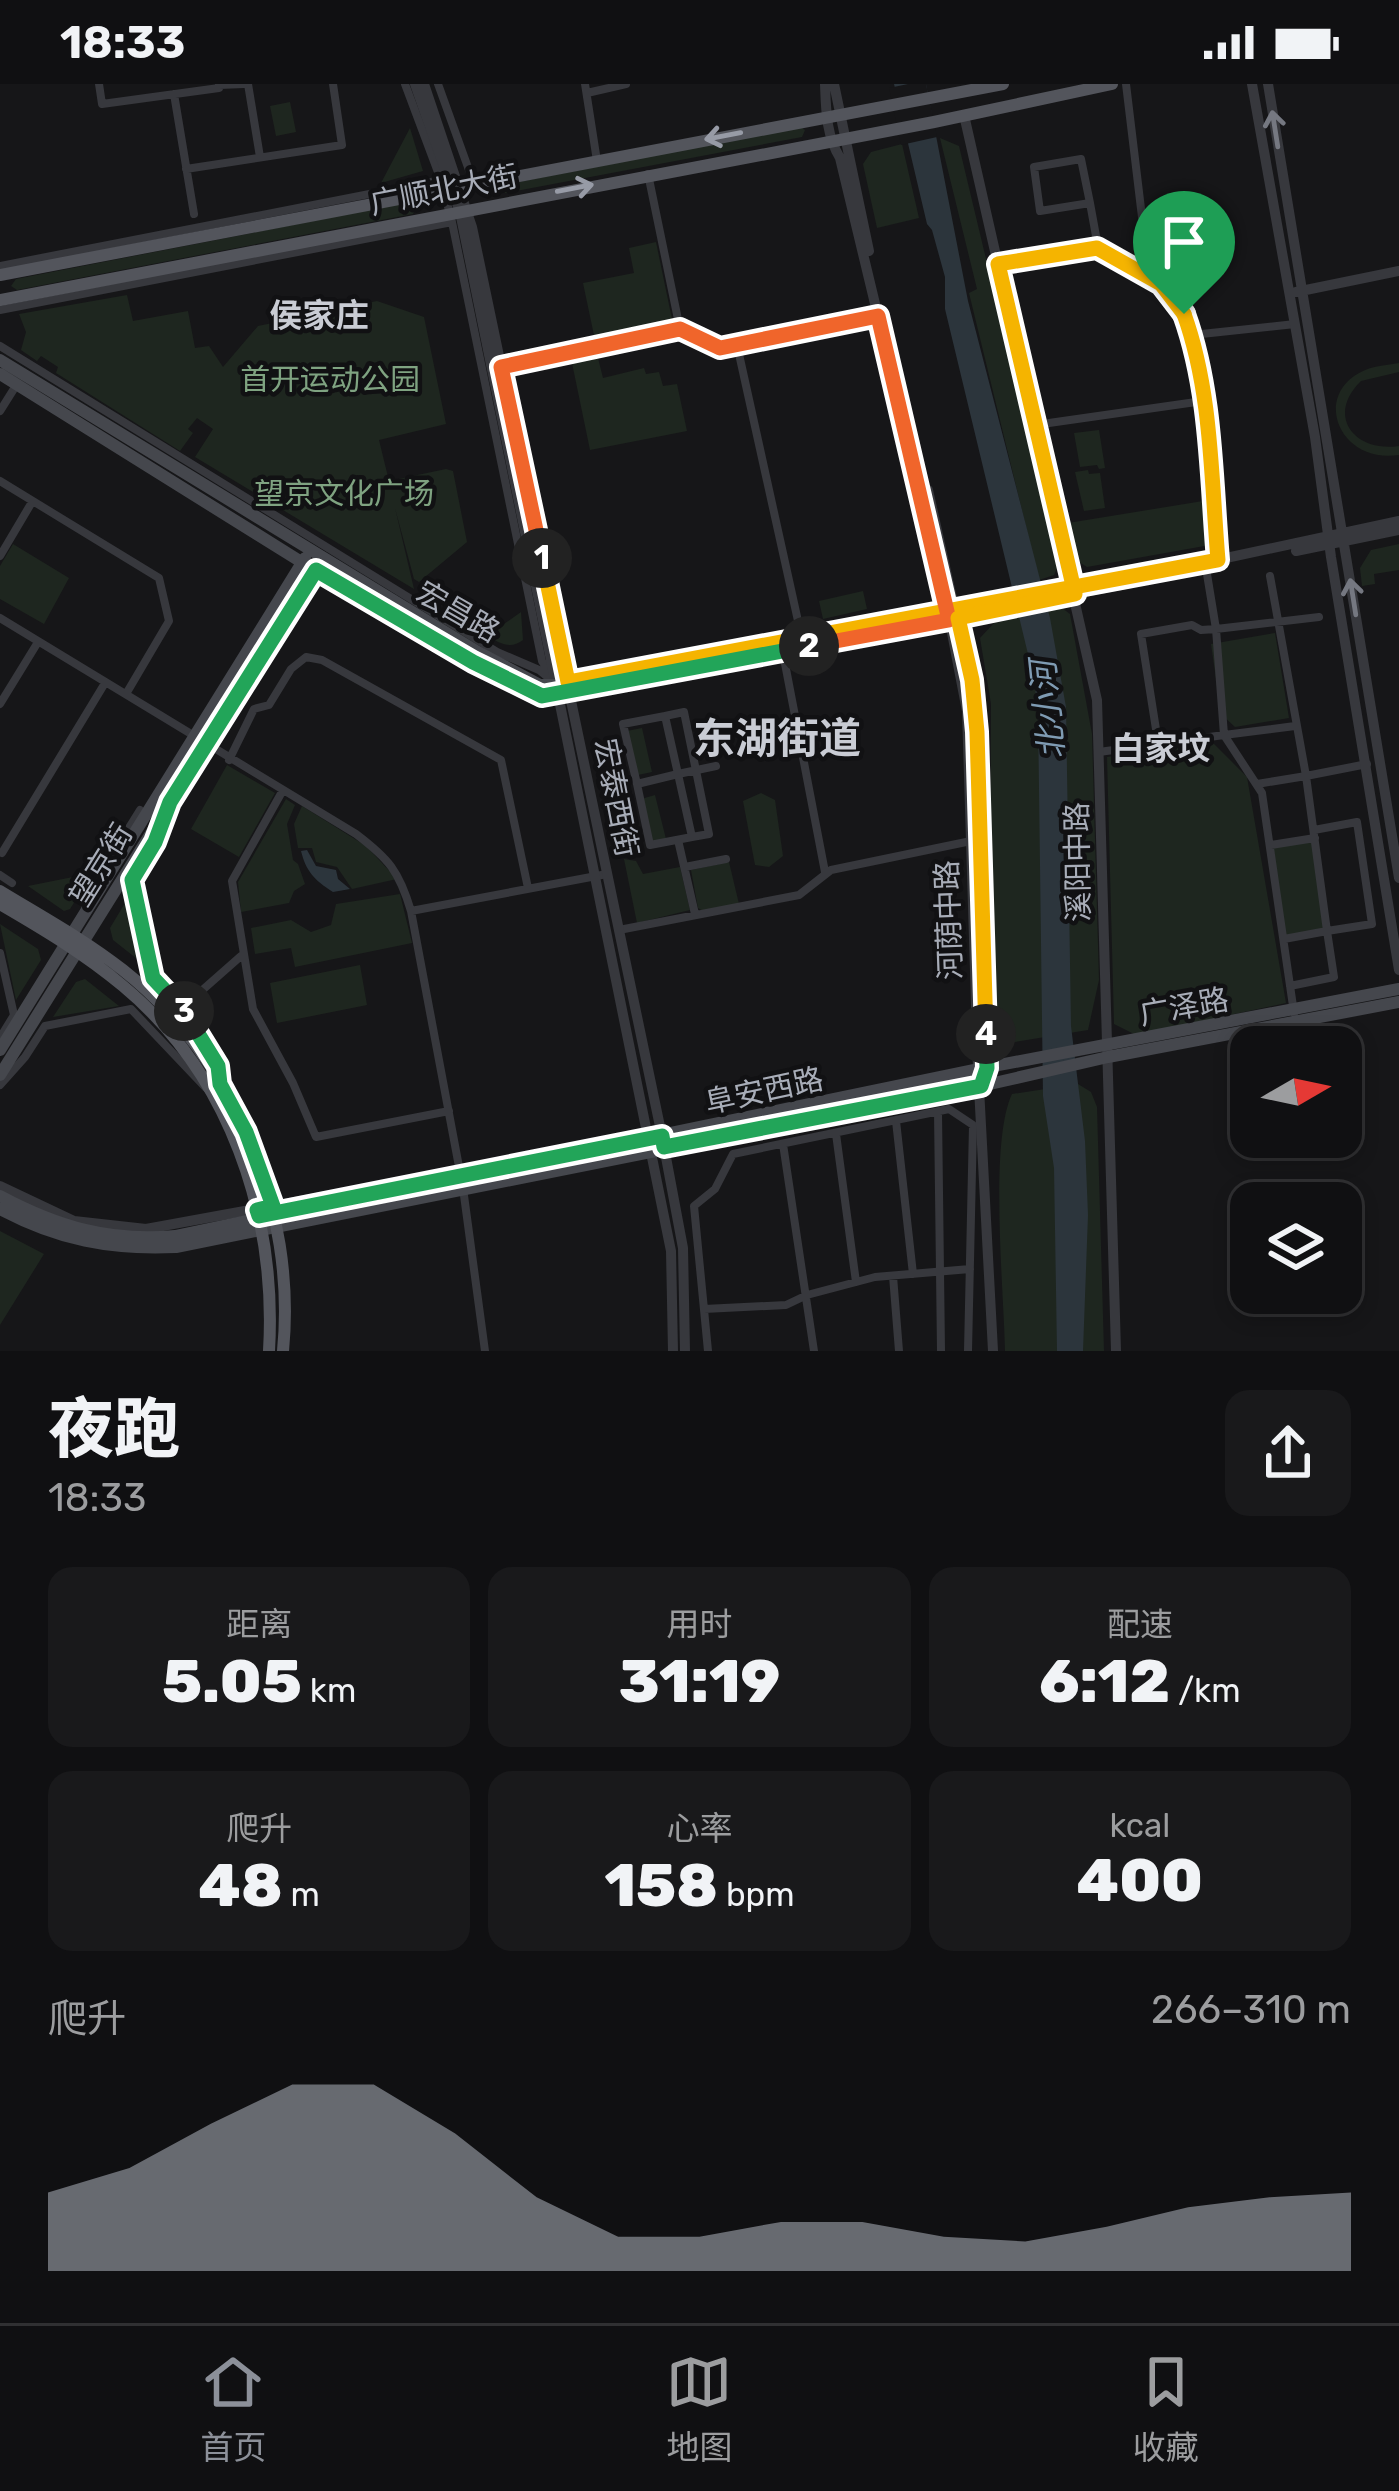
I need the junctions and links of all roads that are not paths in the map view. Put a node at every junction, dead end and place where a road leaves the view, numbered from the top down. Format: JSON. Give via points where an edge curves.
{"nodes":[{"id":1,"x":99,"y":84,"type":"edge"},
{"id":2,"x":246,"y":84,"type":"edge"},
{"id":3,"x":333,"y":84,"type":"edge"},
{"id":4,"x":405,"y":84,"type":"edge"},
{"id":5,"x":415,"y":84,"type":"edge"},
{"id":6,"x":424,"y":84,"type":"edge"},
{"id":7,"x":438,"y":84,"type":"edge"},
{"id":8,"x":626,"y":84,"type":"edge"},
{"id":9,"x":825,"y":84,"type":"edge"},
{"id":10,"x":834,"y":84,"type":"edge"},
{"id":11,"x":1003,"y":84,"type":"edge"},
{"id":12,"x":1112,"y":84,"type":"edge"},
{"id":13,"x":1126,"y":84,"type":"edge"},
{"id":14,"x":1252,"y":84,"type":"edge"},
{"id":15,"x":1268,"y":84,"type":"edge"},
{"id":16,"x":219,"y":86,"type":"edge"},
{"id":17,"x":586,"y":88,"type":"edge"},
{"id":18,"x":956,"y":88,"type":"edge"},
{"id":19,"x":174,"y":94,"type":"junction"},
{"id":20,"x":885,"y":106,"type":"junction"},
{"id":21,"x":832,"y":115,"type":"junction"},
{"id":22,"x":964,"y":116,"type":"junction"},
{"id":23,"x":890,"y":130,"type":"junction"},
{"id":24,"x":837,"y":138,"type":"junction"},
{"id":25,"x":260,"y":158,"type":"junction"},
{"id":26,"x":597,"y":160,"type":"junction"},
{"id":27,"x":186,"y":169,"type":"junction"},
{"id":28,"x":648,"y":174,"type":"junction"},
{"id":29,"x":510,"y":177,"type":"junction"},
{"id":30,"x":455,"y":186,"type":"junction"},
{"id":31,"x":405,"y":198,"type":"junction"},
{"id":32,"x":514,"y":200,"type":"junction"},
{"id":33,"x":1090,"y":203,"type":"junction"},
{"id":34,"x":194,"y":214,"type":"dead end"},
{"id":35,"x":458,"y":214,"type":"junction"},
{"id":36,"x":410,"y":222,"type":"junction"},
{"id":37,"x":1097,"y":248,"type":"junction"},
{"id":38,"x":998,"y":264,"type":"junction"},
{"id":39,"x":1399,"y":272,"type":"edge"},
{"id":40,"x":0,"y":274,"type":"edge"},
{"id":41,"x":1149,"y":275,"type":"junction"},
{"id":42,"x":1293,"y":292,"type":"junction"},
{"id":43,"x":1,"y":301,"type":"edge"},
{"id":44,"x":878,"y":316,"type":"junction"},
{"id":45,"x":1295,"y":324,"type":"junction"},
{"id":46,"x":680,"y":329,"type":"junction"},
{"id":47,"x":1192,"y":335,"type":"junction"},
{"id":48,"x":737,"y":345,"type":"junction"},
{"id":49,"x":0,"y":346,"type":"edge"},
{"id":50,"x":0,"y":360,"type":"edge"},
{"id":51,"x":501,"y":367,"type":"junction"},
{"id":52,"x":0,"y":374,"type":"edge"},
{"id":53,"x":16,"y":384,"type":"junction"},
{"id":54,"x":1204,"y":401,"type":"junction"},
{"id":55,"x":0,"y":410,"type":"edge"},
{"id":56,"x":1049,"y":423,"type":"dead end"},
{"id":57,"x":0,"y":481,"type":"edge"},
{"id":58,"x":32,"y":502,"type":"junction"},
{"id":59,"x":1399,"y":521,"type":"edge"},
{"id":60,"x":1399,"y":530,"type":"edge"},
{"id":61,"x":1343,"y":537,"type":"junction"},
{"id":62,"x":1329,"y":540,"type":"junction"},
{"id":63,"x":0,"y":556,"type":"edge"},
{"id":64,"x":312,"y":561,"type":"junction"},
{"id":65,"x":1214,"y":564,"type":"junction"},
{"id":66,"x":1270,"y":576,"type":"dead end"},
{"id":67,"x":1074,"y":590,"type":"junction"},
{"id":68,"x":952,"y":614,"type":"junction"},
{"id":69,"x":1319,"y":617,"type":"dead end"},
{"id":70,"x":0,"y":618,"type":"edge"},
{"id":71,"x":1277,"y":623,"type":"junction"},
{"id":72,"x":1216,"y":629,"type":"junction"},
{"id":73,"x":802,"y":639,"type":"junction"},
{"id":74,"x":38,"y":642,"type":"junction"},
{"id":75,"x":782,"y":645,"type":"junction"},
{"id":76,"x":105,"y":683,"type":"junction"},
{"id":77,"x":564,"y":688,"type":"junction"},
{"id":78,"x":125,"y":694,"type":"junction"},
{"id":79,"x":0,"y":704,"type":"edge"},
{"id":80,"x":665,"y":716,"type":"junction"},
{"id":81,"x":1294,"y":726,"type":"junction"},
{"id":82,"x":1224,"y":735,"type":"junction"},
{"id":83,"x":1158,"y":742,"type":"junction"},
{"id":84,"x":201,"y":743,"type":"junction"},
{"id":85,"x":1099,"y":752,"type":"junction"},
{"id":86,"x":229,"y":760,"type":"junction"},
{"id":87,"x":1367,"y":764,"type":"junction"},
{"id":88,"x":716,"y":766,"type":"dead end"},
{"id":89,"x":695,"y":771,"type":"junction"},
{"id":90,"x":678,"y":774,"type":"junction"},
{"id":91,"x":1306,"y":776,"type":"junction"},
{"id":92,"x":637,"y":784,"type":"junction"},
{"id":93,"x":1257,"y":784,"type":"junction"},
{"id":94,"x":283,"y":790,"type":"junction"},
{"id":95,"x":166,"y":798,"type":"junction"},
{"id":96,"x":140,"y":811,"type":"joint"},
{"id":97,"x":1314,"y":834,"type":"junction"},
{"id":98,"x":692,"y":837,"type":"junction"},
{"id":99,"x":678,"y":840,"type":"junction"},
{"id":100,"x":971,"y":841,"type":"junction"},
{"id":101,"x":155,"y":842,"type":"joint"},
{"id":102,"x":1271,"y":845,"type":"junction"},
{"id":103,"x":2,"y":854,"type":"edge"},
{"id":104,"x":726,"y":859,"type":"dead end"},
{"id":105,"x":107,"y":863,"type":"dead end"},
{"id":106,"x":685,"y":867,"type":"junction"},
{"id":107,"x":825,"y":872,"type":"junction"},
{"id":108,"x":0,"y":875,"type":"edge"},
{"id":109,"x":601,"y":875,"type":"junction"},
{"id":110,"x":1399,"y":878,"type":"edge"},
{"id":111,"x":6,"y":887,"type":"edge"},
{"id":112,"x":528,"y":889,"type":"junction"},
{"id":113,"x":0,"y":904,"type":"edge"},
{"id":114,"x":412,"y":911,"type":"junction"},
{"id":115,"x":695,"y":914,"type":"junction"},
{"id":116,"x":619,"y":930,"type":"junction"},
{"id":117,"x":1327,"y":931,"type":"junction"},
{"id":118,"x":1284,"y":939,"type":"junction"},
{"id":119,"x":74,"y":943,"type":"junction"},
{"id":120,"x":0,"y":953,"type":"edge"},
{"id":121,"x":242,"y":956,"type":"junction"},
{"id":122,"x":1399,"y":970,"type":"edge"},
{"id":123,"x":1290,"y":986,"type":"junction"},
{"id":124,"x":1399,"y":989,"type":"edge"},
{"id":125,"x":1399,"y":1002,"type":"edge"},
{"id":126,"x":182,"y":1008,"type":"junction"},
{"id":127,"x":1294,"y":1016,"type":"junction"},
{"id":128,"x":0,"y":1038,"type":"edge"},
{"id":129,"x":0,"y":1050,"type":"edge"},
{"id":130,"x":1107,"y":1052,"type":"junction"},
{"id":131,"x":1032,"y":1067,"type":"junction"},
{"id":132,"x":983,"y":1069,"type":"junction"},
{"id":133,"x":0,"y":1075,"type":"edge"},
{"id":134,"x":0,"y":1085,"type":"edge"},
{"id":135,"x":981,"y":1086,"type":"junction"},
{"id":136,"x":216,"y":1088,"type":"junction"},
{"id":137,"x":449,"y":1111,"type":"junction"},
{"id":138,"x":938,"y":1112,"type":"junction"},
{"id":139,"x":896,"y":1120,"type":"junction"},
{"id":140,"x":795,"y":1123,"type":"junction"},
{"id":141,"x":836,"y":1134,"type":"junction"},
{"id":142,"x":799,"y":1142,"type":"junction"},
{"id":143,"x":657,"y":1143,"type":"junction"},
{"id":144,"x":784,"y":1144,"type":"junction"},
{"id":145,"x":461,"y":1179,"type":"junction"},
{"id":146,"x":0,"y":1186,"type":"edge"},
{"id":147,"x":0,"y":1196,"type":"edge"},
{"id":148,"x":0,"y":1209,"type":"edge"},
{"id":149,"x":275,"y":1215,"type":"junction"},
{"id":150,"x":259,"y":1218,"type":"junction"},
{"id":151,"x":970,"y":1269,"type":"junction"},
{"id":152,"x":941,"y":1272,"type":"junction"},
{"id":153,"x":913,"y":1274,"type":"junction"},
{"id":154,"x":893,"y":1276,"type":"junction"},
{"id":155,"x":856,"y":1282,"type":"junction"},
{"id":156,"x":807,"y":1295,"type":"junction"},
{"id":157,"x":704,"y":1309,"type":"junction"},
{"id":158,"x":269,"y":1351,"type":"edge"},
{"id":159,"x":283,"y":1351,"type":"edge"},
{"id":160,"x":485,"y":1351,"type":"edge"},
{"id":161,"x":673,"y":1351,"type":"edge"},
{"id":162,"x":685,"y":1351,"type":"edge"},
{"id":163,"x":708,"y":1351,"type":"edge"},
{"id":164,"x":814,"y":1351,"type":"edge"},
{"id":165,"x":899,"y":1351,"type":"edge"},
{"id":166,"x":941,"y":1351,"type":"edge"},
{"id":167,"x":968,"y":1351,"type":"edge"},
{"id":168,"x":993,"y":1351,"type":"edge"},
{"id":169,"x":1116,"y":1351,"type":"edge"}],
"edges":[{"from":1,"to":19,"type":"street","via":[[102,104]]},
{"from":2,"to":16,"type":"street"},
{"from":2,"to":25,"type":"street"},
{"from":3,"to":25,"type":"street","via":[[342,145]]},
{"from":4,"to":30,"type":"street"},
{"from":5,"to":30,"type":"street"},
{"from":6,"to":30,"type":"street"},
{"from":7,"to":30,"type":"street"},
{"from":8,"to":17,"type":"street"},
{"from":9,"to":21,"type":"street"},
{"from":10,"to":21,"type":"street"},
{"from":11,"to":18,"type":"main road"},
{"from":12,"to":22,"type":"main road"},
{"from":13,"to":41,"type":"street"},
{"from":14,"to":42,"type":"street"},
{"from":42,"to":15,"type":"street","one_way":true},
{"from":16,"to":19,"type":"street"},
{"from":17,"to":26,"type":"street"},
{"from":18,"to":20,"type":"main road","name":"广顺北大街"},
{"from":19,"to":27,"type":"street"},
{"from":20,"to":21,"type":"main road","name":"广顺北大街"},
{"from":20,"to":23,"type":"main road","via":[[866,123]]},
{"from":21,"to":24,"type":"street","name":"河荫中路"},
{"from":21,"to":26,"type":"main road","name":"广顺北大街","one_way":true},
{"from":22,"to":23,"type":"main road","name":"广顺北大街"},
{"from":22,"to":38,"type":"street","name":"溪阳中路"},
{"from":23,"to":24,"type":"main road","name":"广顺北大街"},
{"from":24,"to":28,"type":"main road","name":"广顺北大街"},
{"from":24,"to":44,"type":"street","name":"河荫中路"},
{"from":24,"to":68,"type":"street","name":"河荫中路"},
{"from":25,"to":27,"type":"street"},
{"from":26,"to":29,"type":"main road","name":"广顺北大街"},
{"from":27,"to":34,"type":"street"},
{"from":32,"to":28,"type":"main road","name":"广顺北大街","one_way":true},
{"from":28,"to":46,"type":"street"},
{"from":29,"to":30,"type":"main road","name":"广顺北大街"},
{"from":29,"to":32,"type":"main road","via":[[500,186]]},
{"from":30,"to":31,"type":"main road","name":"广顺北大街"},
{"from":30,"to":35,"type":"street","name":"宏泰西街"},
{"from":30,"to":35,"type":"street"},
{"from":30,"to":40,"type":"street"},
{"from":31,"to":36,"type":"main road","via":[[418,201]]},
{"from":31,"to":40,"type":"main road","name":"广顺北大街"},
{"from":32,"to":35,"type":"main road","name":"广顺北大街"},
{"from":33,"to":33,"type":"street","via":[[1081,159],[1034,167],[1040,211]]},
{"from":33,"to":37,"type":"street"},
{"from":35,"to":36,"type":"main road","name":"广顺北大街"},
{"from":35,"to":43,"type":"street"},
{"from":35,"to":51,"type":"street","name":"宏泰西街"},
{"from":35,"to":77,"type":"street","name":"宏泰西街"},
{"from":36,"to":43,"type":"main road","name":"广顺北大街"},
{"from":37,"to":38,"type":"street"},
{"from":37,"to":41,"type":"street"},
{"from":38,"to":67,"type":"street","name":"溪阳中路"},
{"from":39,"to":42,"type":"street"},
{"from":41,"to":47,"type":"street","via":[[1175,298]]},
{"from":42,"to":45,"type":"street"},
{"from":42,"to":61,"type":"street"},
{"from":44,"to":48,"type":"street"},
{"from":44,"to":68,"type":"street","name":"河荫中路"},
{"from":45,"to":47,"type":"street"},
{"from":45,"to":62,"type":"street"},
{"from":46,"to":48,"type":"street","via":[[720,348]]},
{"from":46,"to":51,"type":"street"},
{"from":47,"to":54,"type":"street"},
{"from":48,"to":73,"type":"street"},
{"from":49,"to":77,"type":"street"},
{"from":50,"to":64,"type":"main road","name":"宏昌路"},
{"from":51,"to":77,"type":"street","name":"宏泰西街"},
{"from":52,"to":53,"type":"main road","name":"宏昌路"},
{"from":53,"to":55,"type":"street"},
{"from":53,"to":64,"type":"main road","name":"宏昌路"},
{"from":54,"to":56,"type":"street"},
{"from":54,"to":65,"type":"street"},
{"from":57,"to":58,"type":"street"},
{"from":58,"to":63,"type":"street"},
{"from":58,"to":78,"type":"street","via":[[159,578],[169,621]]},
{"from":59,"to":61,"type":"street"},
{"from":60,"to":61,"type":"street"},
{"from":61,"to":62,"type":"street"},
{"from":110,"to":61,"type":"street","one_way":true},
{"from":62,"to":65,"type":"street"},
{"from":62,"to":87,"type":"street"},
{"from":64,"to":77,"type":"main road","name":"宏昌路","via":[[532,682]]},
{"from":64,"to":84,"type":"main road","name":"望京街"},
{"from":65,"to":67,"type":"street"},
{"from":65,"to":72,"type":"street"},
{"from":66,"to":71,"type":"street"},
{"from":67,"to":68,"type":"street"},
{"from":67,"to":85,"type":"street","name":"溪阳中路"},
{"from":68,"to":73,"type":"street"},
{"from":68,"to":75,"type":"street"},
{"from":68,"to":100,"type":"street","name":"河荫中路","via":[[968,711]]},
{"from":68,"to":132,"type":"street","name":"河荫中路","via":[[977,732]]},
{"from":69,"to":71,"type":"street"},
{"from":70,"to":74,"type":"street"},
{"from":71,"to":72,"type":"street"},
{"from":71,"to":81,"type":"street"},
{"from":72,"to":82,"type":"street"},
{"from":72,"to":83,"type":"street","via":[[1141,634]]},
{"from":73,"to":75,"type":"street"},
{"from":74,"to":76,"type":"street"},
{"from":74,"to":79,"type":"street"},
{"from":75,"to":77,"type":"street"},
{"from":75,"to":107,"type":"street"},
{"from":76,"to":78,"type":"street"},
{"from":76,"to":103,"type":"street"},
{"from":77,"to":109,"type":"street","name":"宏泰西街"},
{"from":78,"to":84,"type":"street"},
{"from":80,"to":89,"type":"street","via":[[684,712]]},
{"from":80,"to":90,"type":"street"},
{"from":80,"to":92,"type":"street","via":[[623,724]]},
{"from":81,"to":82,"type":"street"},
{"from":81,"to":91,"type":"street"},
{"from":82,"to":83,"type":"street"},
{"from":82,"to":93,"type":"street"},
{"from":83,"to":85,"type":"street"},
{"from":84,"to":86,"type":"street"},
{"from":84,"to":95,"type":"main road","name":"望京街"},
{"from":85,"to":130,"type":"street","name":"溪阳中路"},
{"from":86,"to":94,"type":"street"},
{"from":86,"to":112,"type":"street","via":[[254,709],[269,705],[306,657],[322,659],[501,760]]},
{"from":87,"to":91,"type":"street"},
{"from":87,"to":122,"type":"street"},
{"from":88,"to":89,"type":"street"},
{"from":89,"to":90,"type":"street"},
{"from":89,"to":98,"type":"street","via":[[709,834]]},
{"from":90,"to":92,"type":"street"},
{"from":90,"to":98,"type":"street"},
{"from":91,"to":93,"type":"street"},
{"from":91,"to":97,"type":"street"},
{"from":92,"to":99,"type":"street","via":[[650,845]]},
{"from":93,"to":102,"type":"street"},
{"from":94,"to":114,"type":"street","via":[[386,856]]},
{"from":94,"to":121,"type":"street","via":[[232,881]]},
{"from":95,"to":96,"type":"main road"},
{"from":95,"to":101,"type":"main road"},
{"from":95,"to":119,"type":"main road","name":"望京街"},
{"from":96,"to":105,"type":"street"},
{"from":97,"to":102,"type":"street"},
{"from":97,"to":117,"type":"street"},
{"from":97,"to":117,"type":"street","via":[[1357,822],[1372,924]]},
{"from":98,"to":99,"type":"street"},
{"from":99,"to":106,"type":"street"},
{"from":100,"to":107,"type":"street"},
{"from":100,"to":132,"type":"street","name":"河荫中路"},
{"from":101,"to":126,"type":"street","via":[[132,880],[153,978]]},
{"from":102,"to":118,"type":"street"},
{"from":104,"to":106,"type":"street"},
{"from":106,"to":115,"type":"street"},
{"from":107,"to":115,"type":"street","via":[[800,895]]},
{"from":108,"to":111,"type":"street"},
{"from":109,"to":112,"type":"street"},
{"from":109,"to":116,"type":"street","name":"宏泰西街"},
{"from":109,"to":143,"type":"street","name":"宏泰西街"},
{"from":111,"to":119,"type":"main road"},
{"from":112,"to":114,"type":"street"},
{"from":113,"to":119,"type":"main road"},
{"from":114,"to":137,"type":"street"},
{"from":115,"to":116,"type":"street"},
{"from":116,"to":143,"type":"street","name":"宏泰西街"},
{"from":117,"to":118,"type":"street"},
{"from":117,"to":123,"type":"street","via":[[1334,977]]},
{"from":118,"to":123,"type":"street"},
{"from":119,"to":129,"type":"main road","name":"望京街"},
{"from":119,"to":133,"type":"main road","name":"望京街"},
{"from":119,"to":136,"type":"main road","via":[[153,997]]},
{"from":120,"to":128,"type":"street","via":[[14,1015]]},
{"from":121,"to":126,"type":"street"},
{"from":121,"to":137,"type":"street","via":[[253,1009],[316,1137]]},
{"from":123,"to":127,"type":"street"},
{"from":124,"to":127,"type":"main road","name":"广泽路"},
{"from":125,"to":127,"type":"main road","name":"广泽路"},
{"from":126,"to":136,"type":"street","via":[[218,1066]]},
{"from":127,"to":130,"type":"main road","name":"广泽路"},
{"from":130,"to":131,"type":"main road","name":"广泽路"},
{"from":130,"to":169,"type":"street","name":"溪阳中路"},
{"from":131,"to":132,"type":"main road","name":"广泽路"},
{"from":131,"to":135,"type":"main road","name":"广泽路"},
{"from":132,"to":135,"type":"street","name":"河荫中路"},
{"from":132,"to":143,"type":"main road","name":"阜安西路"},
{"from":134,"to":136,"type":"street","via":[[45,1026],[131,1009],[198,1084]]},
{"from":135,"to":140,"type":"main road","name":"阜安西路"},
{"from":135,"to":168,"type":"street"},
{"from":136,"to":149,"type":"main road","via":[[246,1132]]},
{"from":136,"to":150,"type":"main road"},
{"from":137,"to":145,"type":"street"},
{"from":138,"to":139,"type":"street"},
{"from":138,"to":151,"type":"street","via":[[949,1109],[973,1125]]},
{"from":138,"to":152,"type":"street"},
{"from":139,"to":141,"type":"street"},
{"from":139,"to":153,"type":"street"},
{"from":140,"to":142,"type":"street"},
{"from":140,"to":143,"type":"main road","name":"阜安西路"},
{"from":141,"to":142,"type":"street"},
{"from":141,"to":155,"type":"street"},
{"from":142,"to":144,"type":"street"},
{"from":143,"to":145,"type":"main road","name":"阜安西路"},
{"from":143,"to":161,"type":"street","name":"宏泰西街"},
{"from":143,"to":162,"type":"street","name":"宏泰西街","via":[[683,1248]]},
{"from":144,"to":156,"type":"street"},
{"from":144,"to":157,"type":"street","via":[[733,1154],[716,1190],[694,1206]]},
{"from":145,"to":149,"type":"main road","name":"阜安西路"},
{"from":145,"to":160,"type":"street"},
{"from":146,"to":150,"type":"street","via":[[101,1226]]},
{"from":147,"to":150,"type":"main road","name":"阜安西路","via":[[53,1223],[115,1238],[176,1236]]},
{"from":148,"to":150,"type":"main road","name":"阜安西路","via":[[51,1234],[113,1248],[176,1247]]},
{"from":149,"to":150,"type":"main road","name":"阜安西路"},
{"from":149,"to":159,"type":"main road"},
{"from":150,"to":158,"type":"main road"},
{"from":151,"to":152,"type":"street"},
{"from":151,"to":167,"type":"street"},
{"from":152,"to":153,"type":"street"},
{"from":152,"to":166,"type":"street"},
{"from":153,"to":154,"type":"street"},
{"from":154,"to":155,"type":"street"},
{"from":154,"to":165,"type":"street"},
{"from":155,"to":156,"type":"street"},
{"from":156,"to":157,"type":"street","via":[[786,1305]]},
{"from":156,"to":164,"type":"street"},
{"from":157,"to":163,"type":"street"}]}
